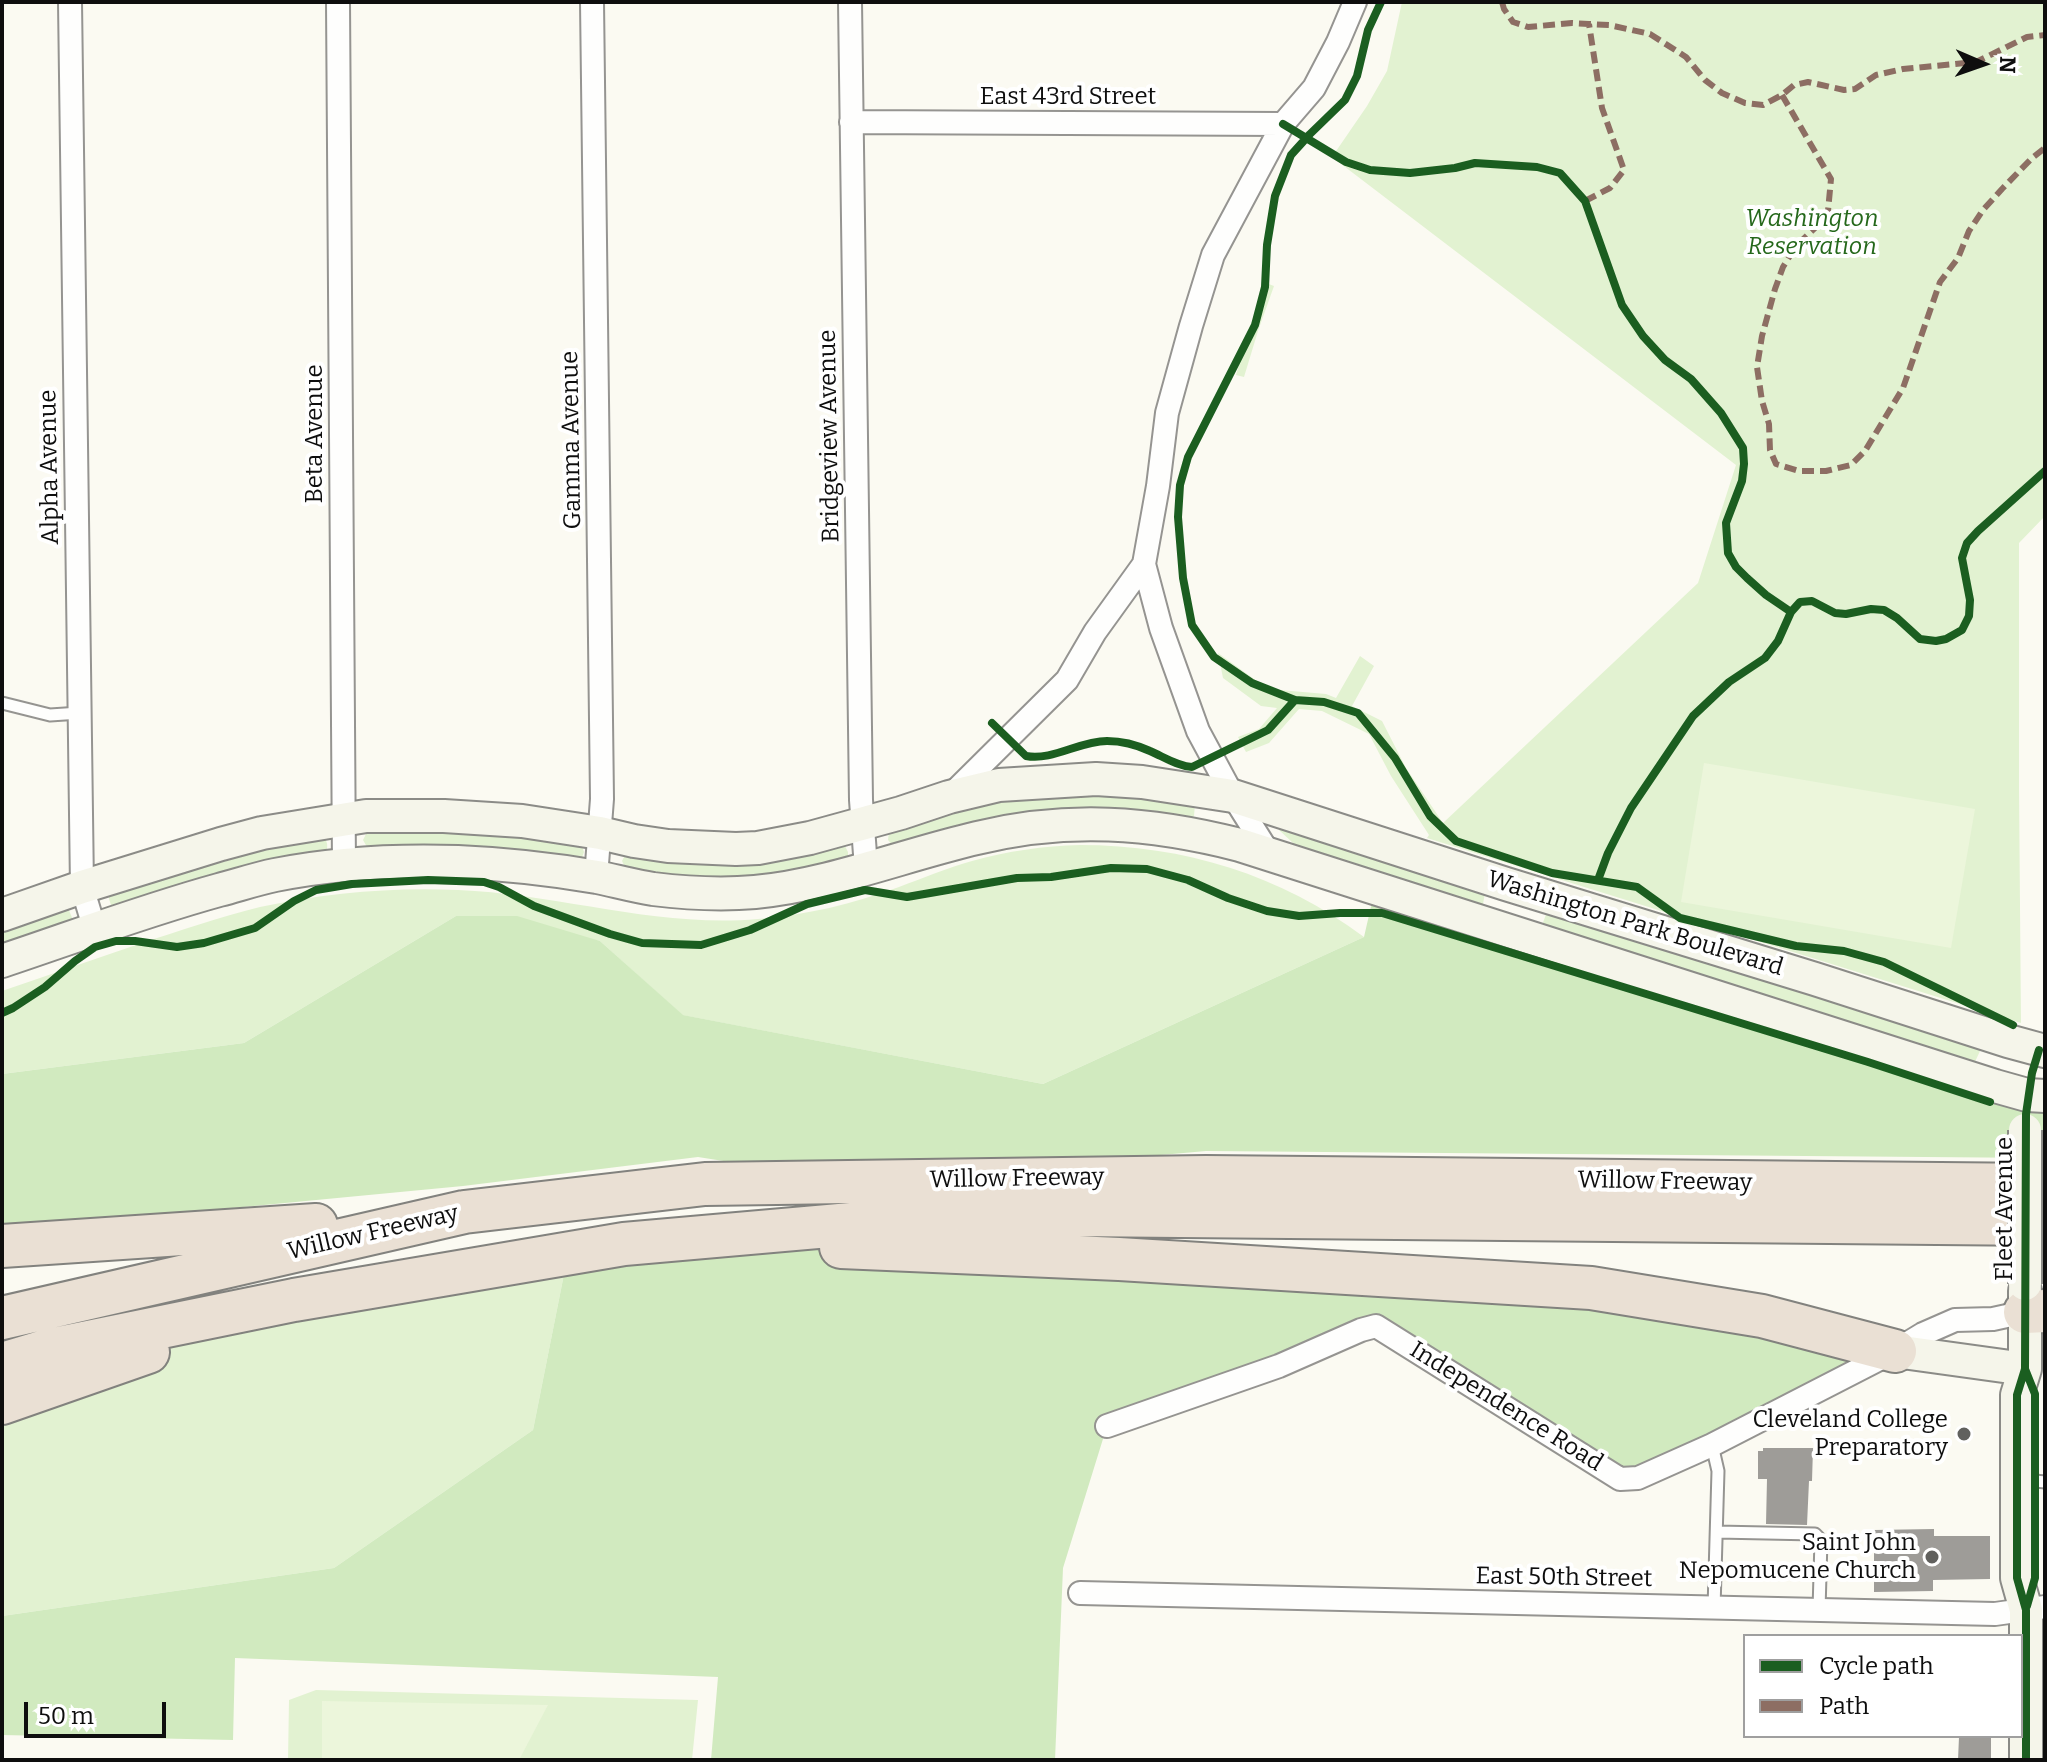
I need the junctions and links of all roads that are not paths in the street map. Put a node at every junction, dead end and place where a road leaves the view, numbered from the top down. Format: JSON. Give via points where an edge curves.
{"nodes":[{"id":1,"x":70,"y":2,"type":"edge"},
{"id":2,"x":338,"y":2,"type":"edge"},
{"id":3,"x":592,"y":2,"type":"edge"},
{"id":4,"x":850,"y":2,"type":"edge"},
{"id":5,"x":1355,"y":2,"type":"edge"},
{"id":6,"x":851,"y":122,"type":"junction"},
{"id":7,"x":1283,"y":124,"type":"junction"},
{"id":8,"x":1144,"y":564,"type":"junction"},
{"id":9,"x":2,"y":703,"type":"edge"},
{"id":10,"x":80,"y":713,"type":"junction"},
{"id":11,"x":1233,"y":796,"type":"junction"},
{"id":12,"x":949,"y":797,"type":"junction"},
{"id":13,"x":343,"y":819,"type":"junction"},
{"id":14,"x":861,"y":823,"type":"junction"},
{"id":15,"x":600,"y":833,"type":"junction"},
{"id":16,"x":1270,"y":855,"type":"junction"},
{"id":17,"x":344,"y":865,"type":"junction"},
{"id":18,"x":866,"y":868,"type":"junction"},
{"id":19,"x":596,"y":877,"type":"junction"},
{"id":20,"x":82,"y":887,"type":"junction"},
{"id":21,"x":2,"y":915,"type":"edge"},
{"id":22,"x":95,"y":930,"type":"junction"},
{"id":23,"x":2,"y":961,"type":"edge"},
{"id":24,"x":2042,"y":1051,"type":"edge"},
{"id":25,"x":2036,"y":1096,"type":"edge"},
{"id":26,"x":2045,"y":1185,"type":"edge"},
{"id":27,"x":464,"y":1212,"type":"junction"},
{"id":28,"x":2045,"y":1224,"type":"edge"},
{"id":29,"x":624,"y":1244,"type":"junction"},
{"id":30,"x":2,"y":1246,"type":"edge"},
{"id":31,"x":294,"y":1300,"type":"junction"},
{"id":32,"x":2032,"y":1303,"type":"edge"},
{"id":33,"x":2,"y":1318,"type":"edge"},
{"id":34,"x":1895,"y":1351,"type":"junction"},
{"id":35,"x":2,"y":1364,"type":"edge"},
{"id":36,"x":2035,"y":1370,"type":"edge"},
{"id":37,"x":2,"y":1403,"type":"edge"},
{"id":38,"x":1107,"y":1426,"type":"dead end"},
{"id":39,"x":1712,"y":1445,"type":"junction"},
{"id":40,"x":2040,"y":1482,"type":"edge"},
{"id":41,"x":1717,"y":1532,"type":"junction"},
{"id":42,"x":1080,"y":1593,"type":"dead end"},
{"id":43,"x":1714,"y":1608,"type":"junction"},
{"id":44,"x":2035,"y":1608,"type":"edge"},
{"id":45,"x":1819,"y":1610,"type":"junction"},
{"id":46,"x":2026,"y":1760,"type":"edge"}],
"edges":[{"from":1,"to":10,"type":"street","name":"Alpha Avenue"},
{"from":2,"to":13,"type":"street","name":"Beta Avenue"},
{"from":3,"to":15,"type":"street","name":"Gamma Avenue"},
{"from":4,"to":6,"type":"street","name":"Bridgeview Avenue"},
{"from":5,"to":7,"type":"street","name":"Washington Park Boulevard","via":[[1314,88]]},
{"from":6,"to":7,"type":"street","name":"East 43rd Street"},
{"from":6,"to":14,"type":"street","name":"Bridgeview Avenue"},
{"from":7,"to":8,"type":"street","name":"Washington Park Boulevard","via":[[1213,255],[1167,413]]},
{"from":8,"to":11,"type":"street","name":"Washington Park Boulevard","via":[[1198,731]]},
{"from":8,"to":12,"type":"street","name":"Washington Park Boulevard","via":[[1067,680]]},
{"from":9,"to":10,"type":"lane","via":[[50,715]]},
{"from":10,"to":20,"type":"street","name":"Alpha Avenue"},
{"from":11,"to":12,"type":"street","name":"Washington Park Boulevard","via":[[1096,779],[999,785]]},
{"from":11,"to":16,"type":"street","name":"Washington Park Boulevard"},
{"from":11,"to":24,"type":"street","name":"Washington Park Boulevard"},
{"from":12,"to":14,"type":"street","name":"Washington Park Boulevard"},
{"from":13,"to":15,"type":"street","name":"Washington Park Boulevard","via":[[482,817]]},
{"from":13,"to":17,"type":"street","name":"Beta Avenue"},
{"from":13,"to":20,"type":"street","name":"Washington Park Boulevard","via":[[235,840]]},
{"from":14,"to":15,"type":"street","name":"Washington Park Boulevard","via":[[810,838],[736,849],[668,846]]},
{"from":14,"to":18,"type":"street","name":"Bridgeview Avenue"},
{"from":15,"to":19,"type":"street","name":"Gamma Avenue"},
{"from":16,"to":18,"type":"street","name":"Washington Park Boulevard","via":[[1195,835],[1065,824],[1012,830]]},
{"from":16,"to":25,"type":"street","name":"Washington Park Boulevard"},
{"from":17,"to":19,"type":"street","name":"Washington Park Boulevard","via":[[459,862]]},
{"from":17,"to":22,"type":"street","name":"Washington Park Boulevard","via":[[274,875]]},
{"from":18,"to":19,"type":"street","name":"Washington Park Boulevard","via":[[783,888],[725,893],[652,889]]},
{"from":20,"to":21,"type":"street","name":"Washington Park Boulevard"},
{"from":20,"to":22,"type":"street","name":"Alpha Avenue"},
{"from":22,"to":23,"type":"street","name":"Washington Park Boulevard"},
{"from":24,"to":25,"type":"street","name":"Fleet Avenue"},
{"from":25,"to":32,"type":"street","name":"Fleet Avenue","bridge":true,"via":[[2025,1130]]},
{"from":26,"to":27,"type":"highway","name":"Willow Freeway","via":[[1206,1177],[873,1181],[705,1184]]},
{"from":27,"to":30,"type":"highway"},
{"from":27,"to":33,"type":"highway","name":"Willow Freeway"},
{"from":28,"to":29,"type":"highway","name":"Willow Freeway","via":[[965,1214]]},
{"from":29,"to":31,"type":"highway","name":"Willow Freeway"},
{"from":29,"to":34,"type":"highway","via":[[1119,1259],[1591,1288],[1762,1316]]},
{"from":31,"to":35,"type":"highway","name":"Willow Freeway"},
{"from":31,"to":37,"type":"highway"},
{"from":32,"to":34,"type":"street","name":"Independence Road","via":[[1993,1319],[1955,1320]]},
{"from":32,"to":36,"type":"street","name":"Fleet Avenue"},
{"from":34,"to":36,"type":"street"},
{"from":34,"to":39,"type":"street","name":"Independence Road"},
{"from":36,"to":40,"type":"street","name":"Fleet Avenue"},
{"from":36,"to":44,"type":"street","name":"Fleet Avenue","via":[[2017,1395],[2017,1578]]},
{"from":38,"to":39,"type":"street","name":"Independence Road","via":[[1376,1326],[1620,1479],[1638,1478]]},
{"from":39,"to":41,"type":"lane","via":[[1718,1471]]},
{"from":40,"to":44,"type":"street","name":"Fleet Avenue"},
{"from":41,"to":43,"type":"lane"},
{"from":41,"to":45,"type":"lane","via":[[1815,1534],[1821,1540]]},
{"from":42,"to":43,"type":"street","name":"East 50th Street"},
{"from":43,"to":45,"type":"street","name":"East 50th Street"},
{"from":44,"to":45,"type":"street","name":"East 50th Street","via":[[1995,1614]]},
{"from":44,"to":46,"type":"street","name":"Fleet Avenue"}]}
